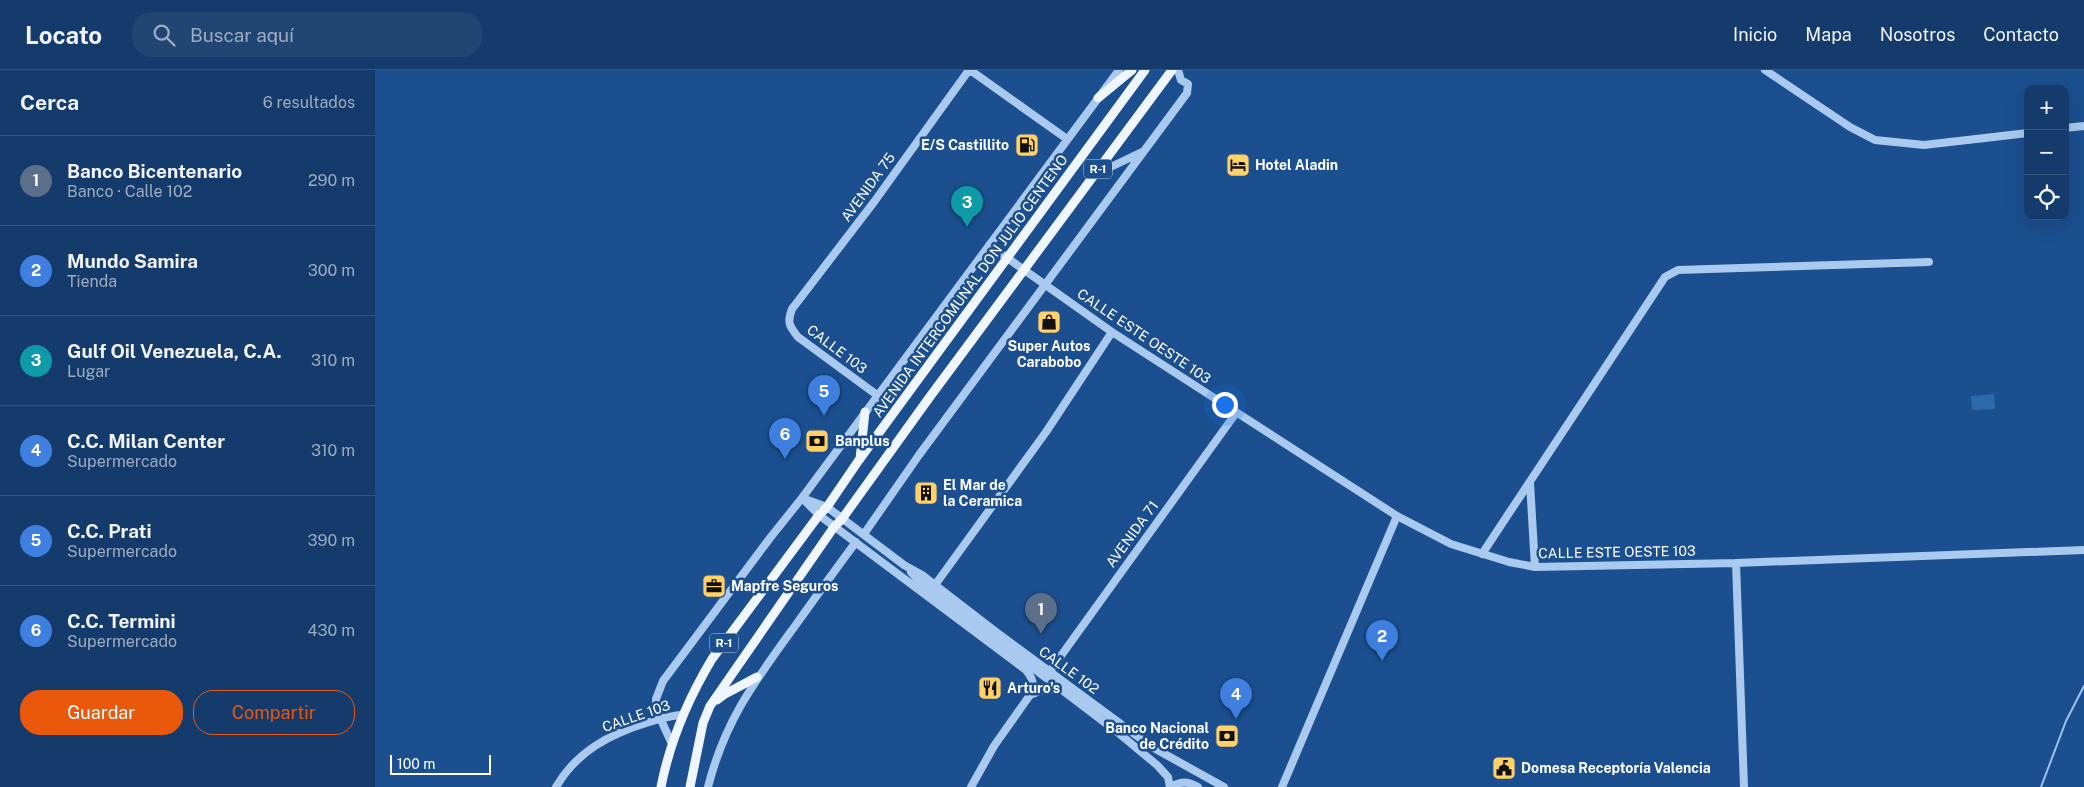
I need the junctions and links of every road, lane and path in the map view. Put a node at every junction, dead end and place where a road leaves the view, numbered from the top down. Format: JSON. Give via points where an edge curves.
{"nodes":[{"id":1,"x":969,"y":70,"type":"edge"},
{"id":2,"x":1119,"y":70,"type":"edge"},
{"id":3,"x":1132,"y":70,"type":"edge"},
{"id":4,"x":1145,"y":70,"type":"edge"},
{"id":5,"x":1172,"y":70,"type":"edge"},
{"id":6,"x":1178,"y":70,"type":"edge"},
{"id":7,"x":1765,"y":70,"type":"edge"},
{"id":8,"x":1098,"y":98,"type":"junction"},
{"id":9,"x":2084,"y":126,"type":"edge"},
{"id":10,"x":2069,"y":128,"type":"edge"},
{"id":11,"x":2024,"y":133,"type":"edge"},
{"id":12,"x":1067,"y":139,"type":"junction"},
{"id":13,"x":1144,"y":151,"type":"junction"},
{"id":14,"x":1093,"y":175,"type":"junction"},
{"id":15,"x":989,"y":245,"type":"junction"},
{"id":16,"x":1008,"y":258,"type":"junction"},
{"id":17,"x":1929,"y":262,"type":"dead end"},
{"id":18,"x":1024,"y":269,"type":"junction"},
{"id":19,"x":1046,"y":284,"type":"junction"},
{"id":20,"x":788,"y":319,"type":"joint"},
{"id":21,"x":1112,"y":332,"type":"junction"},
{"id":22,"x":877,"y":395,"type":"junction"},
{"id":23,"x":865,"y":412,"type":"junction"},
{"id":24,"x":1236,"y":413,"type":"junction"},
{"id":25,"x":859,"y":460,"type":"junction"},
{"id":26,"x":1531,"y":483,"type":"junction"},
{"id":27,"x":802,"y":498,"type":"junction"},
{"id":28,"x":827,"y":507,"type":"junction"},
{"id":29,"x":819,"y":515,"type":"junction"},
{"id":30,"x":1397,"y":516,"type":"junction"},
{"id":31,"x":842,"y":518,"type":"junction"},
{"id":32,"x":834,"y":526,"type":"junction"},
{"id":33,"x":864,"y":534,"type":"junction"},
{"id":34,"x":856,"y":542,"type":"junction"},
{"id":35,"x":2084,"y":550,"type":"edge"},
{"id":36,"x":1482,"y":554,"type":"junction"},
{"id":37,"x":1736,"y":563,"type":"junction"},
{"id":38,"x":904,"y":565,"type":"junction"},
{"id":39,"x":1535,"y":566,"type":"junction"},
{"id":40,"x":935,"y":585,"type":"junction"},
{"id":41,"x":1050,"y":671,"type":"junction"},
{"id":42,"x":757,"y":677,"type":"junction"},
{"id":43,"x":1063,"y":690,"type":"junction"},
{"id":44,"x":1030,"y":695,"type":"junction"},
{"id":45,"x":709,"y":706,"type":"junction"},
{"id":46,"x":683,"y":715,"type":"junction"},
{"id":47,"x":659,"y":720,"type":"junction"},
{"id":48,"x":672,"y":744,"type":"junction"},
{"id":49,"x":557,"y":787,"type":"edge"},
{"id":50,"x":661,"y":787,"type":"edge"},
{"id":51,"x":690,"y":787,"type":"edge"},
{"id":52,"x":708,"y":787,"type":"edge"},
{"id":53,"x":971,"y":787,"type":"edge"},
{"id":54,"x":1171,"y":787,"type":"edge"},
{"id":55,"x":1198,"y":787,"type":"edge"},
{"id":56,"x":1224,"y":787,"type":"edge"},
{"id":57,"x":1282,"y":787,"type":"edge"},
{"id":58,"x":1744,"y":787,"type":"edge"}],
"edges":[{"from":1,"to":12,"type":"street"},
{"from":1,"to":20,"type":"street","name":"AVENIDA 75","via":[[792,309]]},
{"from":2,"to":8,"type":"street","name":"AVENIDA INTERCOMUNAL DON JULIO CENTENO"},
{"from":3,"to":8,"type":"main road"},
{"from":4,"to":16,"type":"main road","name":"AVENIDA INTERCOMUNAL DON JULIO CENTENO","number":"R-1"},
{"from":5,"to":14,"type":"main road","number":"R-1"},
{"from":6,"to":13,"type":"street","via":[[1189,89]]},
{"from":7,"to":11,"type":"street","via":[[1875,140],[1924,145]]},
{"from":8,"to":12,"type":"street","name":"AVENIDA INTERCOMUNAL DON JULIO CENTENO"},
{"from":9,"to":10,"type":"street"},
{"from":12,"to":15,"type":"street","name":"AVENIDA INTERCOMUNAL DON JULIO CENTENO"},
{"from":13,"to":14,"type":"street"},
{"from":13,"to":19,"type":"street"},
{"from":14,"to":18,"type":"main road","number":"R-1"},
{"from":15,"to":16,"type":"street","name":"CALLE ESTE OESTE 103"},
{"from":15,"to":22,"type":"street","name":"AVENIDA INTERCOMUNAL DON JULIO CENTENO"},
{"from":16,"to":18,"type":"street","name":"CALLE ESTE OESTE 103"},
{"from":16,"to":25,"type":"main road","name":"AVENIDA INTERCOMUNAL DON JULIO CENTENO","number":"R-1"},
{"from":17,"to":26,"type":"street","via":[[1678,270],[1670,273]]},
{"from":18,"to":19,"type":"street","name":"CALLE ESTE OESTE 103"},
{"from":18,"to":31,"type":"main road","number":"R-1"},
{"from":19,"to":21,"type":"street","name":"CALLE ESTE OESTE 103"},
{"from":19,"to":33,"type":"street"},
{"from":20,"to":22,"type":"street","name":"CALLE 103","via":[[789,327],[798,336]]},
{"from":21,"to":24,"type":"street","name":"CALLE ESTE OESTE 103"},
{"from":21,"to":40,"type":"street","via":[[1046,432]]},
{"from":22,"to":23,"type":"street","name":"AVENIDA INTERCOMUNAL DON JULIO CENTENO"},
{"from":23,"to":25,"type":"main road"},
{"from":23,"to":27,"type":"street","name":"AVENIDA INTERCOMUNAL DON JULIO CENTENO"},
{"from":24,"to":30,"type":"street","name":"CALLE ESTE OESTE 103"},
{"from":24,"to":41,"type":"street","name":"AVENIDA 71"},
{"from":25,"to":28,"type":"main road","name":"AVENIDA INTERCOMUNAL DON JULIO CENTENO","number":"R-1"},
{"from":26,"to":36,"type":"street"},
{"from":26,"to":39,"type":"street"},
{"from":27,"to":28,"type":"street","name":"CALLE 102"},
{"from":27,"to":29,"type":"street","name":"CALLE 102"},
{"from":27,"to":47,"type":"street","name":"AVENIDA INTERCOMUNAL DON JULIO CENTENO","via":[[663,681],[655,699]]},
{"from":28,"to":29,"type":"main road","name":"AVENIDA INTERCOMUNAL DON JULIO CENTENO","number":"R-1"},
{"from":28,"to":31,"type":"street","name":"CALLE 102"},
{"from":29,"to":32,"type":"street","name":"CALLE 102"},
{"from":29,"to":46,"type":"main road","name":"AVENIDA INTERCOMUNAL DON JULIO CENTENO","number":"R-1","via":[[712,659]]},
{"from":30,"to":36,"type":"street","name":"CALLE ESTE OESTE 103","via":[[1451,544]]},
{"from":30,"to":57,"type":"street"},
{"from":31,"to":32,"type":"main road","number":"R-1"},
{"from":31,"to":33,"type":"street","name":"CALLE 102"},
{"from":32,"to":34,"type":"street","name":"CALLE 102"},
{"from":32,"to":45,"type":"main road","number":"R-1"},
{"from":33,"to":38,"type":"street","name":"CALLE 102"},
{"from":34,"to":42,"type":"street"},
{"from":34,"to":44,"type":"street","name":"CALLE 102","via":[[1026,670],[1032,679]]},
{"from":35,"to":37,"type":"street","name":"CALLE ESTE OESTE 103"},
{"from":36,"to":39,"type":"street","name":"CALLE ESTE OESTE 103"},
{"from":37,"to":39,"type":"street","name":"CALLE ESTE OESTE 103"},
{"from":37,"to":58,"type":"street"},
{"from":38,"to":40,"type":"street","name":"CALLE 102"},
{"from":38,"to":43,"type":"street","name":"CALLE 102","via":[[919,581]]},
{"from":40,"to":41,"type":"street","name":"CALLE 102"},
{"from":41,"to":56,"type":"street","name":"CALLE 102","via":[[1152,747]]},
{"from":42,"to":45,"type":"main road"},
{"from":42,"to":52,"type":"street","via":[[727,731]]},
{"from":43,"to":44,"type":"street","via":[[1045,689]]},
{"from":43,"to":54,"type":"street","name":"CALLE 102","via":[[1157,765],[1168,777]]},
{"from":44,"to":53,"type":"street","via":[[994,746]]},
{"from":45,"to":51,"type":"main road","number":"R-1"},
{"from":46,"to":47,"type":"street","name":"CALLE 103"},
{"from":46,"to":48,"type":"main road","name":"AVENIDA INTERCOMUNAL DON JULIO CENTENO","number":"R-1"},
{"from":47,"to":48,"type":"street","name":"AVENIDA INTERCOMUNAL DON JULIO CENTENO"},
{"from":47,"to":49,"type":"street","name":"CALLE 103","via":[[599,742],[575,760]]},
{"from":48,"to":50,"type":"main road","name":"AVENIDA INTERCOMUNAL DON JULIO CENTENO","number":"R-1"},
{"from":54,"to":55,"type":"street","name":"CALLE 102","via":[[1180,782]]}]}
